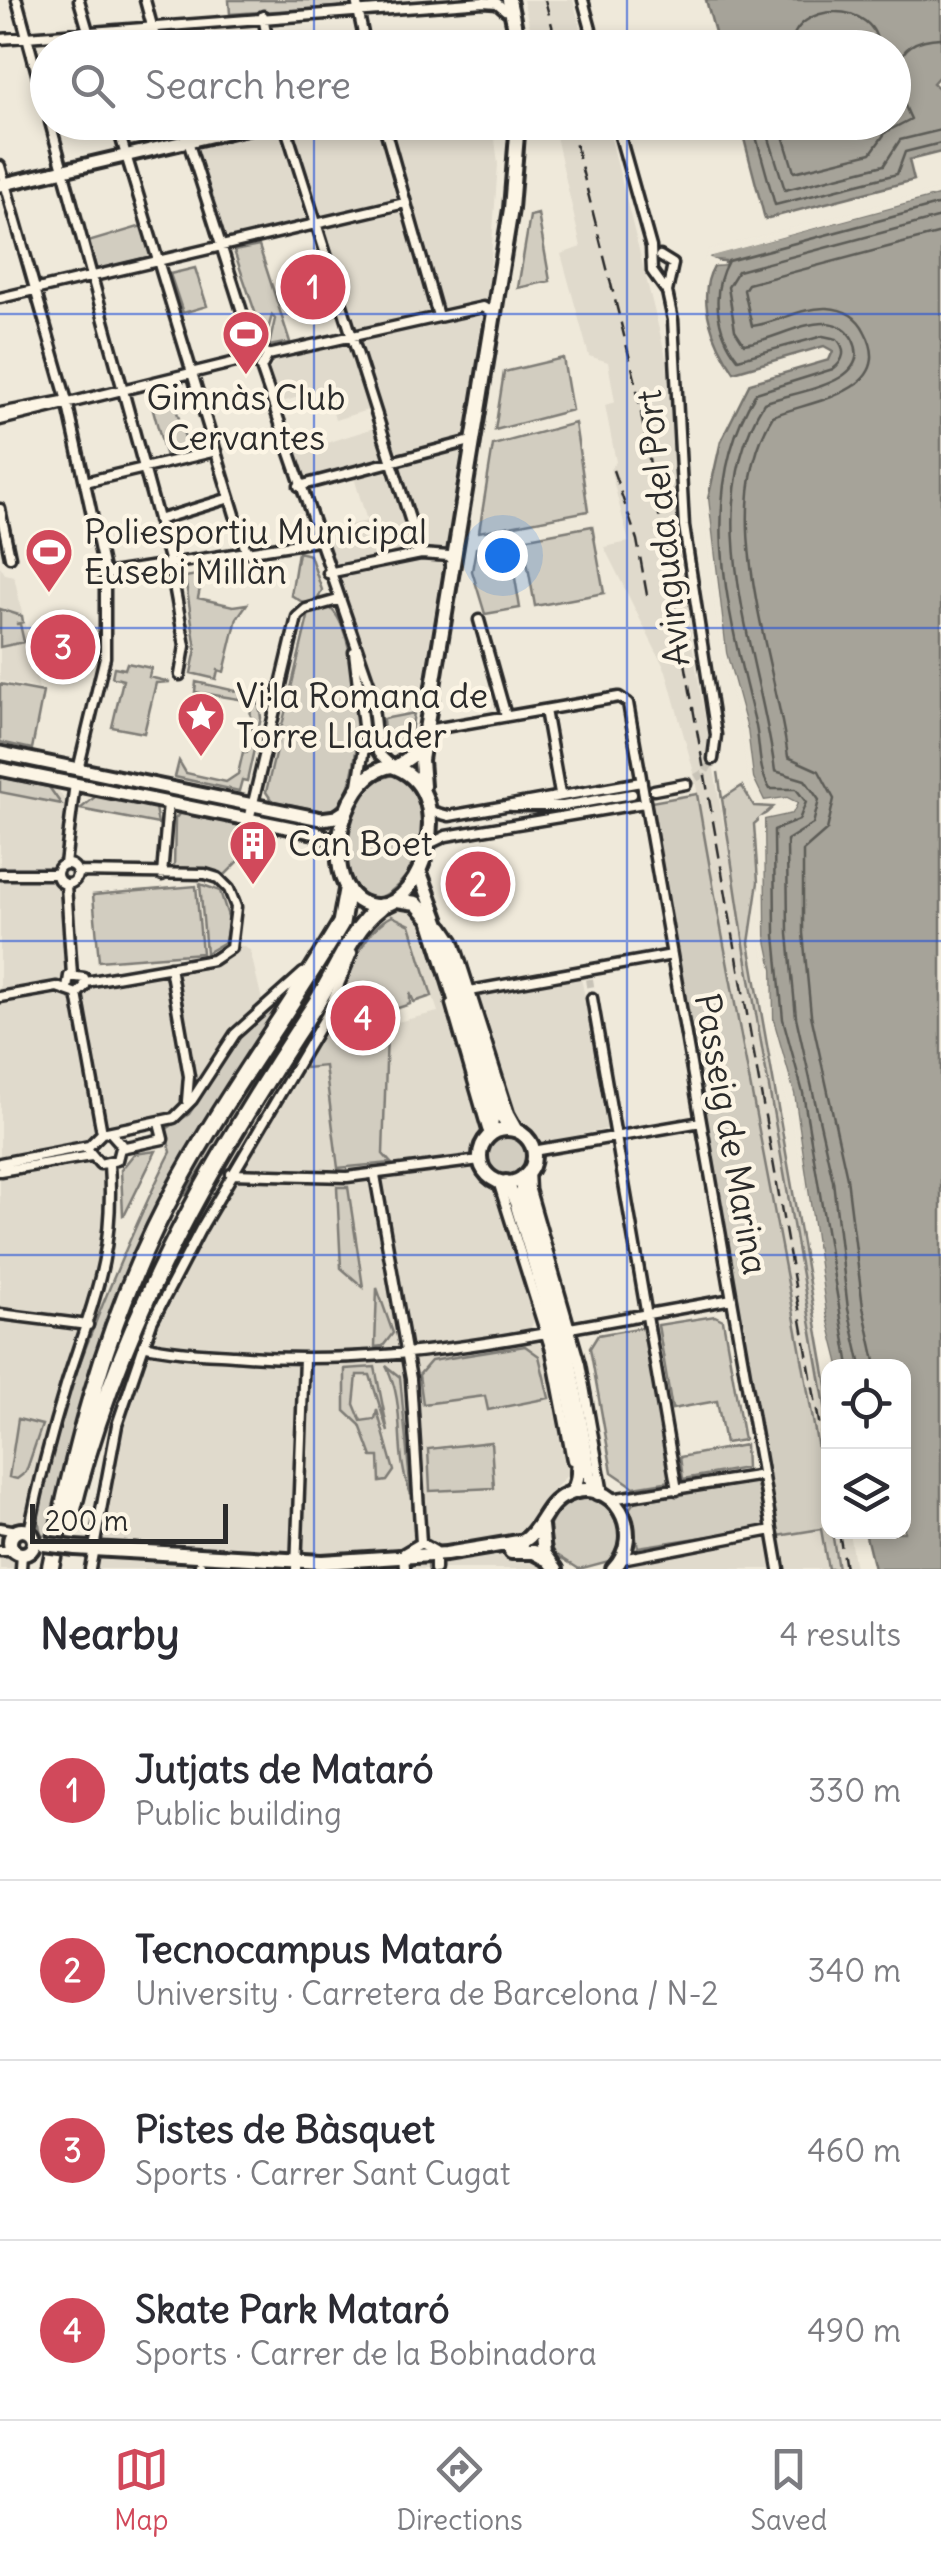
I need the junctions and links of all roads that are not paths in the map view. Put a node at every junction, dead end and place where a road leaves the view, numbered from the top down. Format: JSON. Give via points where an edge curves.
{"nodes":[{"id":1,"x":17,"y":0,"type":"edge"},
{"id":2,"x":79,"y":0,"type":"edge"},
{"id":3,"x":145,"y":0,"type":"edge"},
{"id":4,"x":583,"y":0,"type":"edge"},
{"id":5,"x":506,"y":3,"type":"edge"},
{"id":6,"x":357,"y":5,"type":"edge"},
{"id":7,"x":263,"y":16,"type":"junction"},
{"id":8,"x":151,"y":24,"type":"junction"},
{"id":9,"x":89,"y":30,"type":"edge"},
{"id":10,"x":98,"y":30,"type":"edge"},
{"id":11,"x":153,"y":30,"type":"edge"},
{"id":12,"x":266,"y":30,"type":"edge"},
{"id":13,"x":362,"y":30,"type":"edge"},
{"id":14,"x":508,"y":30,"type":"edge"},
{"id":15,"x":514,"y":30,"type":"edge"},
{"id":16,"x":591,"y":30,"type":"edge"},
{"id":17,"x":26,"y":36,"type":"junction"},
{"id":18,"x":30,"y":36,"type":"edge"},
{"id":19,"x":0,"y":39,"type":"edge"},
{"id":20,"x":30,"y":50,"type":"edge"},
{"id":21,"x":55,"y":140,"type":"edge"},
{"id":22,"x":121,"y":140,"type":"edge"},
{"id":23,"x":196,"y":140,"type":"edge"},
{"id":24,"x":290,"y":140,"type":"edge"},
{"id":25,"x":388,"y":140,"type":"edge"},
{"id":26,"x":513,"y":140,"type":"edge"},
{"id":27,"x":514,"y":140,"type":"edge"},
{"id":28,"x":621,"y":140,"type":"edge"},
{"id":29,"x":188,"y":142,"type":"junction"},
{"id":30,"x":126,"y":156,"type":"junction"},
{"id":31,"x":0,"y":166,"type":"edge"},
{"id":32,"x":63,"y":171,"type":"junction"},
{"id":33,"x":3,"y":184,"type":"edge"},
{"id":34,"x":405,"y":203,"type":"junction"},
{"id":35,"x":316,"y":223,"type":"junction"},
{"id":36,"x":221,"y":246,"type":"junction"},
{"id":37,"x":651,"y":247,"type":"junction"},
{"id":38,"x":660,"y":256,"type":"junction"},
{"id":39,"x":158,"y":261,"type":"junction"},
{"id":40,"x":652,"y":264,"type":"junction"},
{"id":41,"x":670,"y":275,"type":"junction"},
{"id":42,"x":92,"y":276,"type":"junction"},
{"id":43,"x":659,"y":278,"type":"junction"},
{"id":44,"x":35,"y":290,"type":"junction"},
{"id":45,"x":667,"y":292,"type":"junction"},
{"id":46,"x":0,"y":298,"type":"edge"},
{"id":47,"x":488,"y":310,"type":"junction"},
{"id":48,"x":438,"y":316,"type":"junction"},
{"id":49,"x":352,"y":336,"type":"junction"},
{"id":50,"x":253,"y":346,"type":"junction"},
{"id":51,"x":268,"y":355,"type":"junction"},
{"id":52,"x":244,"y":360,"type":"junction"},
{"id":53,"x":260,"y":368,"type":"junction"},
{"id":54,"x":192,"y":372,"type":"junction"},
{"id":55,"x":122,"y":388,"type":"junction"},
{"id":56,"x":67,"y":401,"type":"junction"},
{"id":57,"x":0,"y":416,"type":"edge"},
{"id":58,"x":467,"y":442,"type":"junction"},
{"id":59,"x":216,"y":451,"type":"junction"},
{"id":60,"x":392,"y":463,"type":"junction"},
{"id":61,"x":144,"y":468,"type":"junction"},
{"id":62,"x":85,"y":482,"type":"junction"},
{"id":63,"x":299,"y":486,"type":"junction"},
{"id":64,"x":230,"y":498,"type":"junction"},
{"id":65,"x":0,"y":509,"type":"edge"},
{"id":66,"x":158,"y":520,"type":"junction"},
{"id":67,"x":317,"y":541,"type":"junction"},
{"id":68,"x":246,"y":551,"type":"junction"},
{"id":69,"x":421,"y":554,"type":"junction"},
{"id":70,"x":449,"y":556,"type":"junction"},
{"id":71,"x":10,"y":557,"type":"dead end"},
{"id":72,"x":170,"y":563,"type":"junction"},
{"id":73,"x":328,"y":572,"type":"junction"},
{"id":74,"x":105,"y":574,"type":"junction"},
{"id":75,"x":338,"y":600,"type":"junction"},
{"id":76,"x":479,"y":620,"type":"dead end"},
{"id":77,"x":347,"y":624,"type":"junction"},
{"id":78,"x":180,"y":675,"type":"dead end"},
{"id":79,"x":545,"y":710,"type":"junction"},
{"id":80,"x":506,"y":716,"type":"junction"},
{"id":81,"x":427,"y":730,"type":"junction"},
{"id":82,"x":0,"y":753,"type":"edge"},
{"id":83,"x":713,"y":758,"type":"dead end"},
{"id":84,"x":394,"y":766,"type":"junction"},
{"id":85,"x":0,"y":770,"type":"edge"},
{"id":86,"x":78,"y":770,"type":"junction"},
{"id":87,"x":640,"y":782,"type":"junction"},
{"id":88,"x":74,"y":784,"type":"junction"},
{"id":89,"x":686,"y":784,"type":"tunnel mouth"},
{"id":90,"x":358,"y":785,"type":"junction"},
{"id":91,"x":423,"y":786,"type":"junction"},
{"id":92,"x":654,"y":790,"type":"dead end"},
{"id":93,"x":560,"y":794,"type":"junction"},
{"id":94,"x":632,"y":794,"type":"dead end"},
{"id":95,"x":644,"y":802,"type":"junction"},
{"id":96,"x":168,"y":803,"type":"junction"},
{"id":97,"x":252,"y":805,"type":"junction"},
{"id":98,"x":507,"y":806,"type":"junction"},
{"id":99,"x":564,"y":806,"type":"junction"},
{"id":100,"x":346,"y":810,"type":"junction"},
{"id":101,"x":429,"y":810,"type":"junction"},
{"id":102,"x":249,"y":820,"type":"junction"},
{"id":103,"x":510,"y":825,"type":"junction"},
{"id":104,"x":339,"y":846,"type":"junction"},
{"id":105,"x":426,"y":847,"type":"junction"},
{"id":106,"x":65,"y":864,"type":"junction"},
{"id":107,"x":419,"y":870,"type":"junction"},
{"id":108,"x":77,"y":872,"type":"junction"},
{"id":109,"x":0,"y":874,"type":"edge"},
{"id":110,"x":56,"y":874,"type":"junction"},
{"id":111,"x":162,"y":875,"type":"junction"},
{"id":112,"x":66,"y":884,"type":"junction"},
{"id":113,"x":347,"y":890,"type":"junction"},
{"id":114,"x":398,"y":900,"type":"junction"},
{"id":115,"x":380,"y":906,"type":"junction"},
{"id":116,"x":440,"y":921,"type":"junction"},
{"id":117,"x":356,"y":938,"type":"junction"},
{"id":118,"x":322,"y":954,"type":"junction"},
{"id":119,"x":672,"y":955,"type":"junction"},
{"id":120,"x":170,"y":968,"type":"junction"},
{"id":121,"x":72,"y":974,"type":"junction"},
{"id":122,"x":86,"y":982,"type":"junction"},
{"id":123,"x":470,"y":990,"type":"junction"},
{"id":124,"x":72,"y":992,"type":"junction"},
{"id":125,"x":0,"y":997,"type":"edge"},
{"id":126,"x":592,"y":998,"type":"tunnel mouth"},
{"id":127,"x":210,"y":1070,"type":"junction"},
{"id":128,"x":189,"y":1076,"type":"junction"},
{"id":129,"x":185,"y":1107,"type":"junction"},
{"id":130,"x":701,"y":1122,"type":"junction"},
{"id":131,"x":160,"y":1123,"type":"junction"},
{"id":132,"x":516,"y":1130,"type":"junction"},
{"id":133,"x":107,"y":1133,"type":"junction"},
{"id":134,"x":616,"y":1136,"type":"junction"},
{"id":135,"x":488,"y":1137,"type":"junction"},
{"id":136,"x":122,"y":1148,"type":"junction"},
{"id":137,"x":90,"y":1151,"type":"junction"},
{"id":138,"x":533,"y":1151,"type":"junction"},
{"id":139,"x":480,"y":1160,"type":"junction"},
{"id":140,"x":109,"y":1164,"type":"junction"},
{"id":141,"x":0,"y":1167,"type":"edge"},
{"id":142,"x":231,"y":1174,"type":"junction"},
{"id":143,"x":526,"y":1174,"type":"junction"},
{"id":144,"x":375,"y":1175,"type":"junction"},
{"id":145,"x":502,"y":1182,"type":"junction"},
{"id":146,"x":732,"y":1299,"type":"junction"},
{"id":147,"x":0,"y":1314,"type":"edge"},
{"id":148,"x":647,"y":1314,"type":"junction"},
{"id":149,"x":88,"y":1325,"type":"junction"},
{"id":150,"x":570,"y":1328,"type":"junction"},
{"id":151,"x":546,"y":1332,"type":"junction"},
{"id":152,"x":143,"y":1345,"type":"junction"},
{"id":153,"x":406,"y":1354,"type":"junction"},
{"id":154,"x":304,"y":1359,"type":"junction"},
{"id":155,"x":763,"y":1475,"type":"junction"},
{"id":156,"x":678,"y":1490,"type":"junction"},
{"id":157,"x":566,"y":1495,"type":"junction"},
{"id":158,"x":605,"y":1496,"type":"junction"},
{"id":159,"x":543,"y":1519,"type":"junction"},
{"id":160,"x":0,"y":1528,"type":"edge"},
{"id":161,"x":772,"y":1530,"type":"junction"},
{"id":162,"x":71,"y":1542,"type":"junction"},
{"id":163,"x":421,"y":1542,"type":"junction"},
{"id":164,"x":27,"y":1550,"type":"edge"},
{"id":165,"x":93,"y":1550,"type":"junction"},
{"id":166,"x":437,"y":1562,"type":"edge"},
{"id":167,"x":404,"y":1564,"type":"edge"},
{"id":168,"x":551,"y":1564,"type":"edge"},
{"id":169,"x":617,"y":1564,"type":"edge"},
{"id":170,"x":199,"y":1567,"type":"edge"},
{"id":171,"x":292,"y":1567,"type":"edge"},
{"id":172,"x":90,"y":1569,"type":"edge"},
{"id":173,"x":337,"y":1569,"type":"edge"},
{"id":174,"x":779,"y":1569,"type":"edge"}],
"edges":[{"from":1,"to":17,"type":"street"},
{"from":2,"to":9,"type":"street"},
{"from":3,"to":8,"type":"street"},
{"from":4,"to":16,"type":"street"},
{"from":5,"to":6,"type":"street"},
{"from":5,"to":14,"type":"main road"},
{"from":5,"to":15,"type":"main road"},
{"from":6,"to":7,"type":"street"},
{"from":6,"to":13,"type":"street"},
{"from":7,"to":8,"type":"street"},
{"from":7,"to":12,"type":"street"},
{"from":8,"to":10,"type":"street"},
{"from":8,"to":11,"type":"street"},
{"from":17,"to":18,"type":"street"},
{"from":17,"to":19,"type":"street"},
{"from":17,"to":20,"type":"street"},
{"from":21,"to":32,"type":"street"},
{"from":22,"to":30,"type":"street"},
{"from":23,"to":29,"type":"street"},
{"from":24,"to":35,"type":"street"},
{"from":25,"to":34,"type":"street"},
{"from":26,"to":47,"type":"main road"},
{"from":27,"to":81,"type":"main road","via":[[511,209]]},
{"from":28,"to":37,"type":"street"},
{"from":29,"to":30,"type":"street"},
{"from":29,"to":36,"type":"street"},
{"from":30,"to":32,"type":"street"},
{"from":30,"to":39,"type":"street"},
{"from":31,"to":33,"type":"street"},
{"from":32,"to":33,"type":"street"},
{"from":32,"to":42,"type":"street"},
{"from":33,"to":44,"type":"street"},
{"from":34,"to":35,"type":"street"},
{"from":34,"to":48,"type":"street"},
{"from":35,"to":36,"type":"street"},
{"from":35,"to":49,"type":"street"},
{"from":36,"to":39,"type":"street"},
{"from":36,"to":50,"type":"street"},
{"from":37,"to":38,"type":"street"},
{"from":37,"to":40,"type":"street"},
{"from":38,"to":40,"type":"street"},
{"from":38,"to":41,"type":"street","via":[[672,261]]},
{"from":39,"to":42,"type":"street"},
{"from":39,"to":54,"type":"street"},
{"from":40,"to":43,"type":"street","name":"Avinguda del Port"},
{"from":41,"to":43,"type":"street"},
{"from":41,"to":45,"type":"street","name":"Avinguda del Port"},
{"from":42,"to":44,"type":"street"},
{"from":42,"to":55,"type":"street"},
{"from":43,"to":45,"type":"street","name":"Avinguda del Port"},
{"from":44,"to":46,"type":"street"},
{"from":44,"to":56,"type":"street"},
{"from":45,"to":83,"type":"street","name":"Avinguda del Port","via":[[686,542],[716,735]]},
{"from":47,"to":48,"type":"street"},
{"from":47,"to":58,"type":"main road"},
{"from":48,"to":49,"type":"street"},
{"from":49,"to":51,"type":"street"},
{"from":49,"to":60,"type":"street"},
{"from":50,"to":51,"type":"street"},
{"from":50,"to":52,"type":"street"},
{"from":51,"to":53,"type":"street"},
{"from":52,"to":53,"type":"street"},
{"from":52,"to":54,"type":"street"},
{"from":53,"to":63,"type":"street"},
{"from":54,"to":55,"type":"street"},
{"from":54,"to":59,"type":"street"},
{"from":55,"to":56,"type":"street"},
{"from":55,"to":61,"type":"street"},
{"from":56,"to":57,"type":"street"},
{"from":56,"to":62,"type":"street"},
{"from":58,"to":60,"type":"street"},
{"from":58,"to":70,"type":"main road"},
{"from":59,"to":61,"type":"street"},
{"from":59,"to":64,"type":"street"},
{"from":60,"to":63,"type":"street"},
{"from":60,"to":69,"type":"street"},
{"from":61,"to":62,"type":"street"},
{"from":61,"to":66,"type":"street"},
{"from":62,"to":74,"type":"street"},
{"from":63,"to":67,"type":"street"},
{"from":64,"to":66,"type":"street"},
{"from":64,"to":68,"type":"street"},
{"from":65,"to":71,"type":"street"},
{"from":66,"to":72,"type":"street"},
{"from":67,"to":68,"type":"street"},
{"from":67,"to":73,"type":"street"},
{"from":68,"to":72,"type":"street"},
{"from":69,"to":70,"type":"street"},
{"from":69,"to":73,"type":"street"},
{"from":70,"to":84,"type":"main road","via":[[420,739],[414,755]]},
{"from":72,"to":74,"type":"street"},
{"from":72,"to":78,"type":"street","via":[[185,646]]},
{"from":73,"to":75,"type":"street"},
{"from":74,"to":86,"type":"street","via":[[105,657]]},
{"from":75,"to":77,"type":"street"},
{"from":75,"to":97,"type":"street","via":[[297,617]]},
{"from":76,"to":80,"type":"street"},
{"from":77,"to":84,"type":"street","via":[[371,688],[378,753]]},
{"from":77,"to":90,"type":"street","via":[[365,747]]},
{"from":79,"to":80,"type":"street"},
{"from":79,"to":87,"type":"street","name":"Passeig de Marina","via":[[626,699]]},
{"from":79,"to":93,"type":"street"},
{"from":80,"to":81,"type":"street"},
{"from":81,"to":91,"type":"main road"},
{"from":82,"to":86,"type":"street"},
{"from":84,"to":90,"type":"main road","via":[[372,771]]},
{"from":84,"to":91,"type":"main road"},
{"from":85,"to":88,"type":"street"},
{"from":86,"to":88,"type":"street"},
{"from":86,"to":97,"type":"street"},
{"from":87,"to":93,"type":"street"},
{"from":87,"to":95,"type":"street","name":"Passeig de Marina"},
{"from":88,"to":96,"type":"street"},
{"from":88,"to":106,"type":"street"},
{"from":89,"to":92,"type":"street"},
{"from":90,"to":100,"type":"main road"},
{"from":91,"to":101,"type":"main road"},
{"from":93,"to":98,"type":"street"},
{"from":94,"to":99,"type":"street"},
{"from":95,"to":103,"type":"street"},
{"from":95,"to":119,"type":"street","name":"Passeig de Marina"},
{"from":96,"to":102,"type":"street"},
{"from":96,"to":111,"type":"street"},
{"from":97,"to":100,"type":"street","via":[[321,819]]},
{"from":97,"to":102,"type":"street"},
{"from":98,"to":99,"type":"street"},
{"from":98,"to":101,"type":"street","via":[[449,816]]},
{"from":99,"to":103,"type":"street"},
{"from":100,"to":104,"type":"main road"},
{"from":101,"to":105,"type":"main road"},
{"from":102,"to":104,"type":"street","via":[[326,836]]},
{"from":103,"to":105,"type":"street","via":[[443,836]]},
{"from":104,"to":113,"type":"main road"},
{"from":105,"to":107,"type":"main road"},
{"from":106,"to":108,"type":"street"},
{"from":106,"to":110,"type":"street"},
{"from":107,"to":114,"type":"main road"},
{"from":107,"to":116,"type":"main road"},
{"from":108,"to":111,"type":"street"},
{"from":108,"to":112,"type":"street"},
{"from":109,"to":110,"type":"street"},
{"from":110,"to":112,"type":"street"},
{"from":111,"to":120,"type":"street","via":[[218,878],[236,907],[227,953]]},
{"from":112,"to":121,"type":"street"},
{"from":113,"to":115,"type":"main road"},
{"from":113,"to":118,"type":"highway","via":[[343,919]]},
{"from":114,"to":115,"type":"main road"},
{"from":114,"to":135,"type":"main road","via":[[416,902],[426,912],[492,1118]]},
{"from":115,"to":117,"type":"highway"},
{"from":116,"to":123,"type":"street"},
{"from":116,"to":132,"type":"main road","via":[[501,1115]]},
{"from":117,"to":142,"type":"street","via":[[326,1016]]},
{"from":117,"to":162,"type":"highway","via":[[191,1204],[116,1362],[92,1433]]},
{"from":118,"to":127,"type":"street","via":[[242,1026]]},
{"from":118,"to":164,"type":"highway","via":[[207,1132],[140,1260]]},
{"from":119,"to":123,"type":"street"},
{"from":119,"to":130,"type":"street","name":"Passeig de Marina"},
{"from":120,"to":122,"type":"street"},
{"from":120,"to":128,"type":"street"},
{"from":121,"to":122,"type":"street"},
{"from":121,"to":124,"type":"street","via":[[66,982]]},
{"from":122,"to":124,"type":"street"},
{"from":123,"to":132,"type":"street"},
{"from":124,"to":125,"type":"street","via":[[57,987]]},
{"from":124,"to":133,"type":"street"},
{"from":126,"to":134,"type":"street"},
{"from":127,"to":128,"type":"street","via":[[198,1084]]},
{"from":127,"to":129,"type":"street"},
{"from":128,"to":129,"type":"street"},
{"from":129,"to":131,"type":"street"},
{"from":130,"to":134,"type":"street"},
{"from":130,"to":146,"type":"street","name":"Passeig de Marina"},
{"from":131,"to":133,"type":"street"},
{"from":131,"to":136,"type":"street","via":[[163,1139]]},
{"from":132,"to":135,"type":"main road"},
{"from":132,"to":138,"type":"main road"},
{"from":133,"to":136,"type":"street"},
{"from":133,"to":137,"type":"street"},
{"from":134,"to":138,"type":"street"},
{"from":134,"to":148,"type":"street"},
{"from":135,"to":139,"type":"main road"},
{"from":136,"to":140,"type":"street"},
{"from":137,"to":140,"type":"street","via":[[100,1164]]},
{"from":137,"to":141,"type":"street"},
{"from":138,"to":143,"type":"main road"},
{"from":139,"to":144,"type":"street"},
{"from":139,"to":145,"type":"main road"},
{"from":140,"to":149,"type":"street","via":[[111,1234]]},
{"from":142,"to":144,"type":"street"},
{"from":142,"to":152,"type":"street"},
{"from":143,"to":145,"type":"main road"},
{"from":143,"to":150,"type":"street"},
{"from":143,"to":158,"type":"main road","via":[[523,1192],[575,1378],[590,1477]]},
{"from":144,"to":153,"type":"street"},
{"from":145,"to":151,"type":"street"},
{"from":145,"to":157,"type":"main road","via":[[516,1202],[566,1381],[580,1473]]},
{"from":146,"to":148,"type":"street"},
{"from":146,"to":155,"type":"street","name":"Passeig de Marina"},
{"from":147,"to":149,"type":"street"},
{"from":148,"to":150,"type":"street"},
{"from":148,"to":156,"type":"street"},
{"from":149,"to":164,"type":"street","via":[[60,1407]]},
{"from":150,"to":158,"type":"street"},
{"from":151,"to":153,"type":"street"},
{"from":151,"to":157,"type":"street","via":[[572,1464]]},
{"from":152,"to":154,"type":"street"},
{"from":152,"to":165,"type":"street","via":[[117,1426]]},
{"from":153,"to":154,"type":"street"},
{"from":153,"to":163,"type":"street"},
{"from":154,"to":171,"type":"street"},
{"from":155,"to":156,"type":"street"},
{"from":155,"to":161,"type":"street","name":"Passeig de Marina"},
{"from":156,"to":158,"type":"street"},
{"from":157,"to":158,"type":"main road"},
{"from":157,"to":159,"type":"main road"},
{"from":158,"to":169,"type":"main road","via":[[628,1524],[628,1546]]},
{"from":159,"to":166,"type":"main road","via":[[520,1543]]},
{"from":159,"to":168,"type":"main road","via":[[540,1539]]},
{"from":160,"to":164,"type":"street"},
{"from":161,"to":169,"type":"street"},
{"from":161,"to":174,"type":"street","name":"Passeig de Marina"},
{"from":162,"to":164,"type":"highway"},
{"from":162,"to":165,"type":"main road"},
{"from":163,"to":166,"type":"street"},
{"from":163,"to":167,"type":"street","via":[[411,1545]]},
{"from":165,"to":170,"type":"main road"},
{"from":165,"to":171,"type":"main road"},
{"from":165,"to":172,"type":"street"},
{"from":166,"to":167,"type":"main road"},
{"from":166,"to":168,"type":"main road","via":[[526,1550]]},
{"from":167,"to":171,"type":"main road"},
{"from":167,"to":173,"type":"main road"},
{"from":170,"to":171,"type":"main road"}]}
